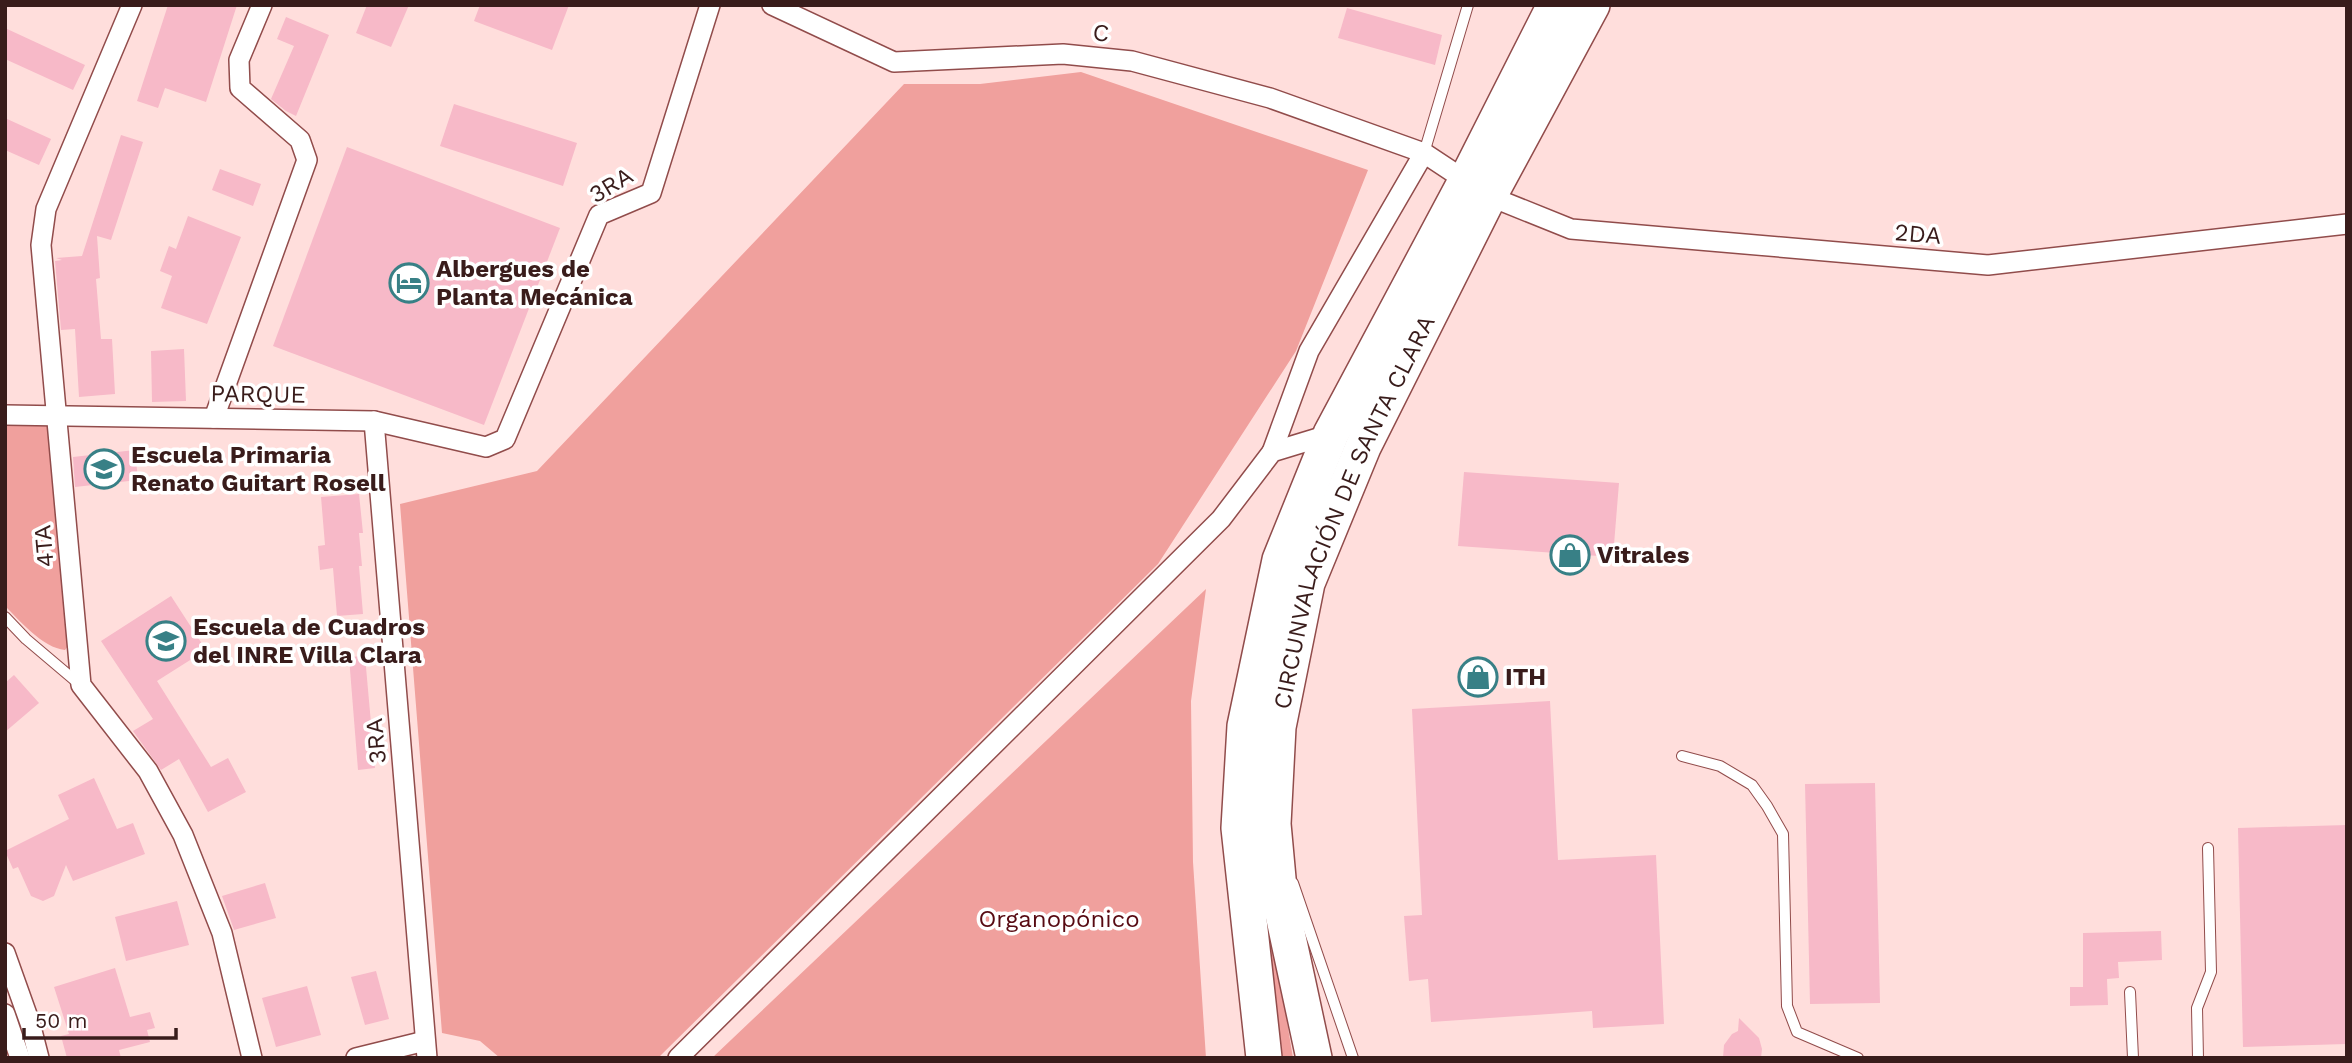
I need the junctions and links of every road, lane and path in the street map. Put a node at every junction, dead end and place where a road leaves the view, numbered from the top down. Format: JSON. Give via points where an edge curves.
{"nodes":[{"id":1,"x":132,"y":5,"type":"edge"},
{"id":2,"x":262,"y":5,"type":"edge"},
{"id":3,"x":710,"y":5,"type":"edge"},
{"id":4,"x":772,"y":5,"type":"edge"},
{"id":5,"x":1468,"y":5,"type":"edge"},
{"id":6,"x":1555,"y":5,"type":"edge"},
{"id":7,"x":1592,"y":5,"type":"edge"},
{"id":8,"x":1424,"y":153,"type":"junction"},
{"id":9,"x":1477,"y":188,"type":"junction"},
{"id":10,"x":2347,"y":224,"type":"edge"},
{"id":11,"x":57,"y":414,"type":"junction"},
{"id":12,"x":5,"y":415,"type":"edge"},
{"id":13,"x":214,"y":418,"type":"junction"},
{"id":14,"x":374,"y":421,"type":"junction"},
{"id":15,"x":1331,"y":434,"type":"junction"},
{"id":16,"x":505,"y":439,"type":"joint"},
{"id":17,"x":1272,"y":452,"type":"junction"},
{"id":18,"x":5,"y":617,"type":"edge"},
{"id":19,"x":81,"y":685,"type":"junction"},
{"id":20,"x":1682,"y":756,"type":"dead end"},
{"id":21,"x":1256,"y":826,"type":"junction"},
{"id":22,"x":2208,"y":848,"type":"dead end"},
{"id":23,"x":1287,"y":863,"type":"dead end"},
{"id":24,"x":1291,"y":876,"type":"dead end"},
{"id":25,"x":5,"y":953,"type":"edge"},
{"id":26,"x":2130,"y":992,"type":"dead end"},
{"id":27,"x":5,"y":1014,"type":"edge"},
{"id":28,"x":426,"y":1049,"type":"edge"},
{"id":29,"x":20,"y":1058,"type":"edge"},
{"id":30,"x":39,"y":1058,"type":"edge"},
{"id":31,"x":252,"y":1058,"type":"edge"},
{"id":32,"x":356,"y":1058,"type":"edge"},
{"id":33,"x":678,"y":1058,"type":"edge"},
{"id":34,"x":1264,"y":1058,"type":"edge"},
{"id":35,"x":1314,"y":1058,"type":"edge"},
{"id":36,"x":1353,"y":1058,"type":"edge"},
{"id":37,"x":1858,"y":1058,"type":"edge"},
{"id":38,"x":2133,"y":1058,"type":"edge"},
{"id":39,"x":2198,"y":1058,"type":"edge"}],
"edges":[{"from":1,"to":11,"type":"street","name":"4TA","via":[[47,209],[41,246]]},
{"from":2,"to":13,"type":"street","via":[[239,60],[240,88],[300,140],[306,160]]},
{"from":3,"to":16,"type":"street","name":"3RA","via":[[651,193],[599,215]]},
{"from":4,"to":8,"type":"street","name":"C","via":[[894,62],[1063,54],[1132,61],[1270,98]]},
{"from":5,"to":8,"type":"lane"},
{"from":6,"to":9,"type":"highway","name":"CIRCUNVALACIÓN DE SANTA CLARA"},
{"from":7,"to":9,"type":"highway","name":"CIRCUNVALACIÓN DE SANTA CLARA"},
{"from":8,"to":9,"type":"street","name":"C"},
{"from":8,"to":17,"type":"street","via":[[1309,351]]},
{"from":9,"to":10,"type":"street","name":"2DA","via":[[1571,229],[1988,265]]},
{"from":9,"to":15,"type":"highway","name":"CIRCUNVALACIÓN DE SANTA CLARA"},
{"from":9,"to":21,"type":"highway","name":"CIRCUNVALACIÓN DE SANTA CLARA","via":[[1307,583]]},
{"from":11,"to":12,"type":"street","name":"PARQUE"},
{"from":11,"to":13,"type":"street","name":"PARQUE"},
{"from":11,"to":19,"type":"street","name":"4TA"},
{"from":13,"to":14,"type":"street","name":"PARQUE"},
{"from":14,"to":16,"type":"street","name":"PARQUE","via":[[486,447]]},
{"from":14,"to":28,"type":"street","name":"3RA"},
{"from":15,"to":17,"type":"street"},
{"from":15,"to":21,"type":"highway","name":"CIRCUNVALACIÓN DE SANTA CLARA","via":[[1280,560],[1245,726]]},
{"from":17,"to":33,"type":"street","via":[[1221,519]]},
{"from":18,"to":19,"type":"lane"},
{"from":19,"to":31,"type":"street","via":[[148,771],[183,835],[222,933]]},
{"from":20,"to":37,"type":"lane","via":[[1720,766],[1752,785],[1767,806],[1783,834],[1787,1006],[1797,1032]]},
{"from":21,"to":23,"type":"lane"},
{"from":21,"to":34,"type":"highway","name":"CIRCUNVALACIÓN DE SANTA CLARA"},
{"from":21,"to":35,"type":"highway","name":"CIRCUNVALACIÓN DE SANTA CLARA","via":[[1280,900]]},
{"from":22,"to":39,"type":"lane","via":[[2211,972],[2197,1008]]},
{"from":24,"to":36,"type":"lane"},
{"from":25,"to":30,"type":"street"},
{"from":26,"to":38,"type":"lane"},
{"from":27,"to":29,"type":"street"},
{"from":28,"to":32,"type":"street"}]}
